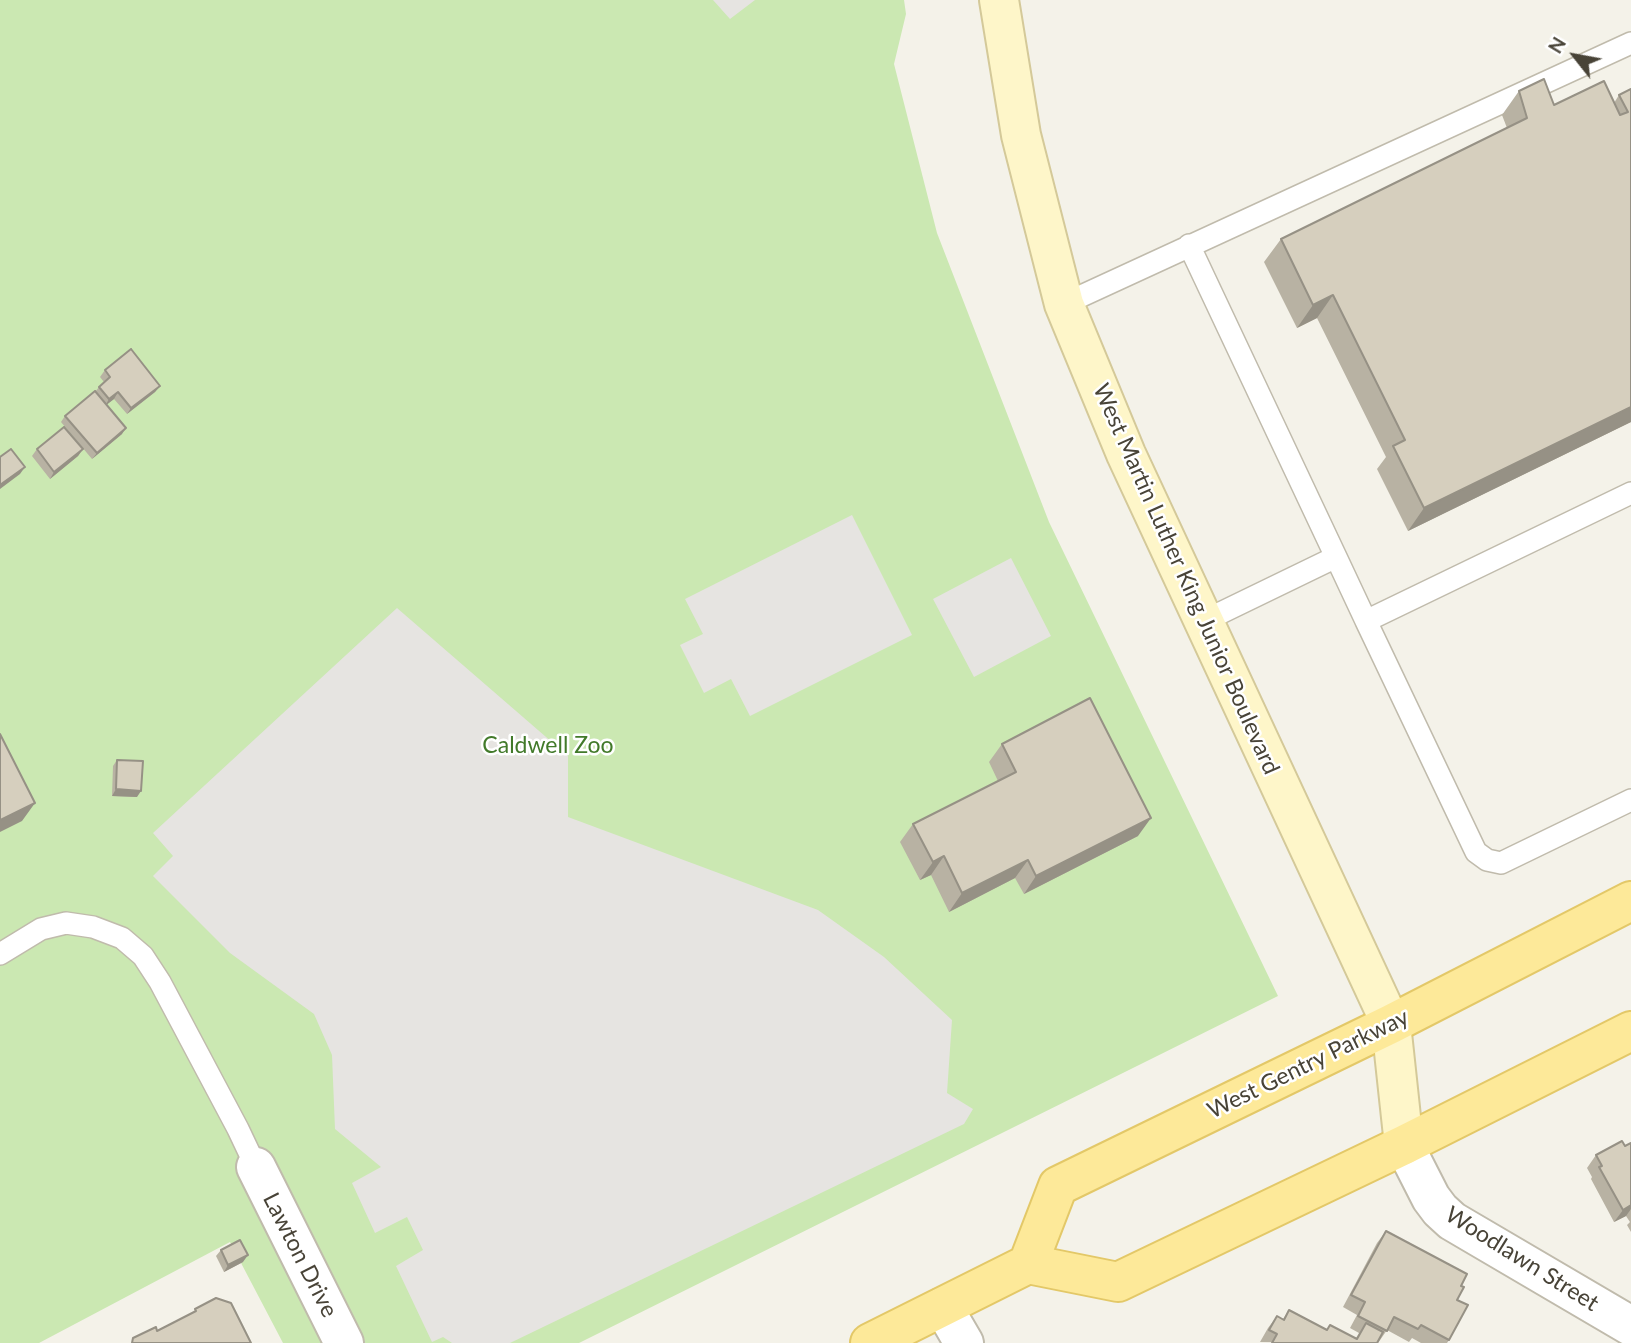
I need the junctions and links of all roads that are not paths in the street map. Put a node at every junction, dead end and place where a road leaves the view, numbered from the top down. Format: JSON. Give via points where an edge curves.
{"nodes":[{"id":1,"x":999,"y":0,"type":"edge"},
{"id":2,"x":1631,"y":43,"type":"edge"},
{"id":3,"x":1189,"y":245,"type":"junction"},
{"id":4,"x":1064,"y":304,"type":"junction"},
{"id":5,"x":1631,"y":493,"type":"edge"},
{"id":6,"x":1336,"y":557,"type":"junction"},
{"id":7,"x":1204,"y":621,"type":"junction"},
{"id":8,"x":1366,"y":621,"type":"junction"},
{"id":9,"x":1631,"y":800,"type":"edge"},
{"id":10,"x":1631,"y":901,"type":"edge"},
{"id":11,"x":0,"y":954,"type":"edge"},
{"id":12,"x":1391,"y":1024,"type":"junction"},
{"id":13,"x":1631,"y":1031,"type":"edge"},
{"id":14,"x":1404,"y":1145,"type":"junction"},
{"id":15,"x":256,"y":1167,"type":"joint"},
{"id":16,"x":1028,"y":1264,"type":"junction"},
{"id":17,"x":943,"y":1307,"type":"junction"},
{"id":18,"x":1631,"y":1326,"type":"edge"},
{"id":19,"x":344,"y":1343,"type":"edge"},
{"id":20,"x":870,"y":1343,"type":"edge"},
{"id":21,"x":964,"y":1343,"type":"edge"}],
"edges":[{"from":1,"to":4,"type":"main road","name":"West Martin Luther King Junior Boulevard","via":[[1021,135]]},
{"from":2,"to":3,"type":"lane"},
{"from":3,"to":4,"type":"lane"},
{"from":3,"to":6,"type":"lane"},
{"from":4,"to":7,"type":"main road","name":"West Martin Luther King Junior Boulevard","via":[[1126,454]]},
{"from":5,"to":8,"type":"lane"},
{"from":6,"to":7,"type":"lane"},
{"from":6,"to":8,"type":"lane"},
{"from":7,"to":12,"type":"main road","name":"West Martin Luther King Junior Boulevard"},
{"from":8,"to":9,"type":"lane","via":[[1476,852],[1487,860],[1501,863]]},
{"from":10,"to":12,"type":"main road","name":"West Gentry Parkway"},
{"from":11,"to":15,"type":"lane","via":[[41,929],[66,923],[93,927],[133,947],[160,982]]},
{"from":12,"to":14,"type":"main road","name":"West Martin Luther King Junior Boulevard"},
{"from":12,"to":16,"type":"main road","name":"West Gentry Parkway","via":[[1058,1186]]},
{"from":13,"to":14,"type":"main road"},
{"from":14,"to":16,"type":"main road","via":[[1118,1282]]},
{"from":14,"to":18,"type":"street","name":"Woodlawn Street","via":[[1431,1198],[1452,1221]]},
{"from":15,"to":19,"type":"street","name":"Lawton Drive"},
{"from":16,"to":17,"type":"main road"},
{"from":17,"to":20,"type":"main road"},
{"from":17,"to":21,"type":"street"}]}
